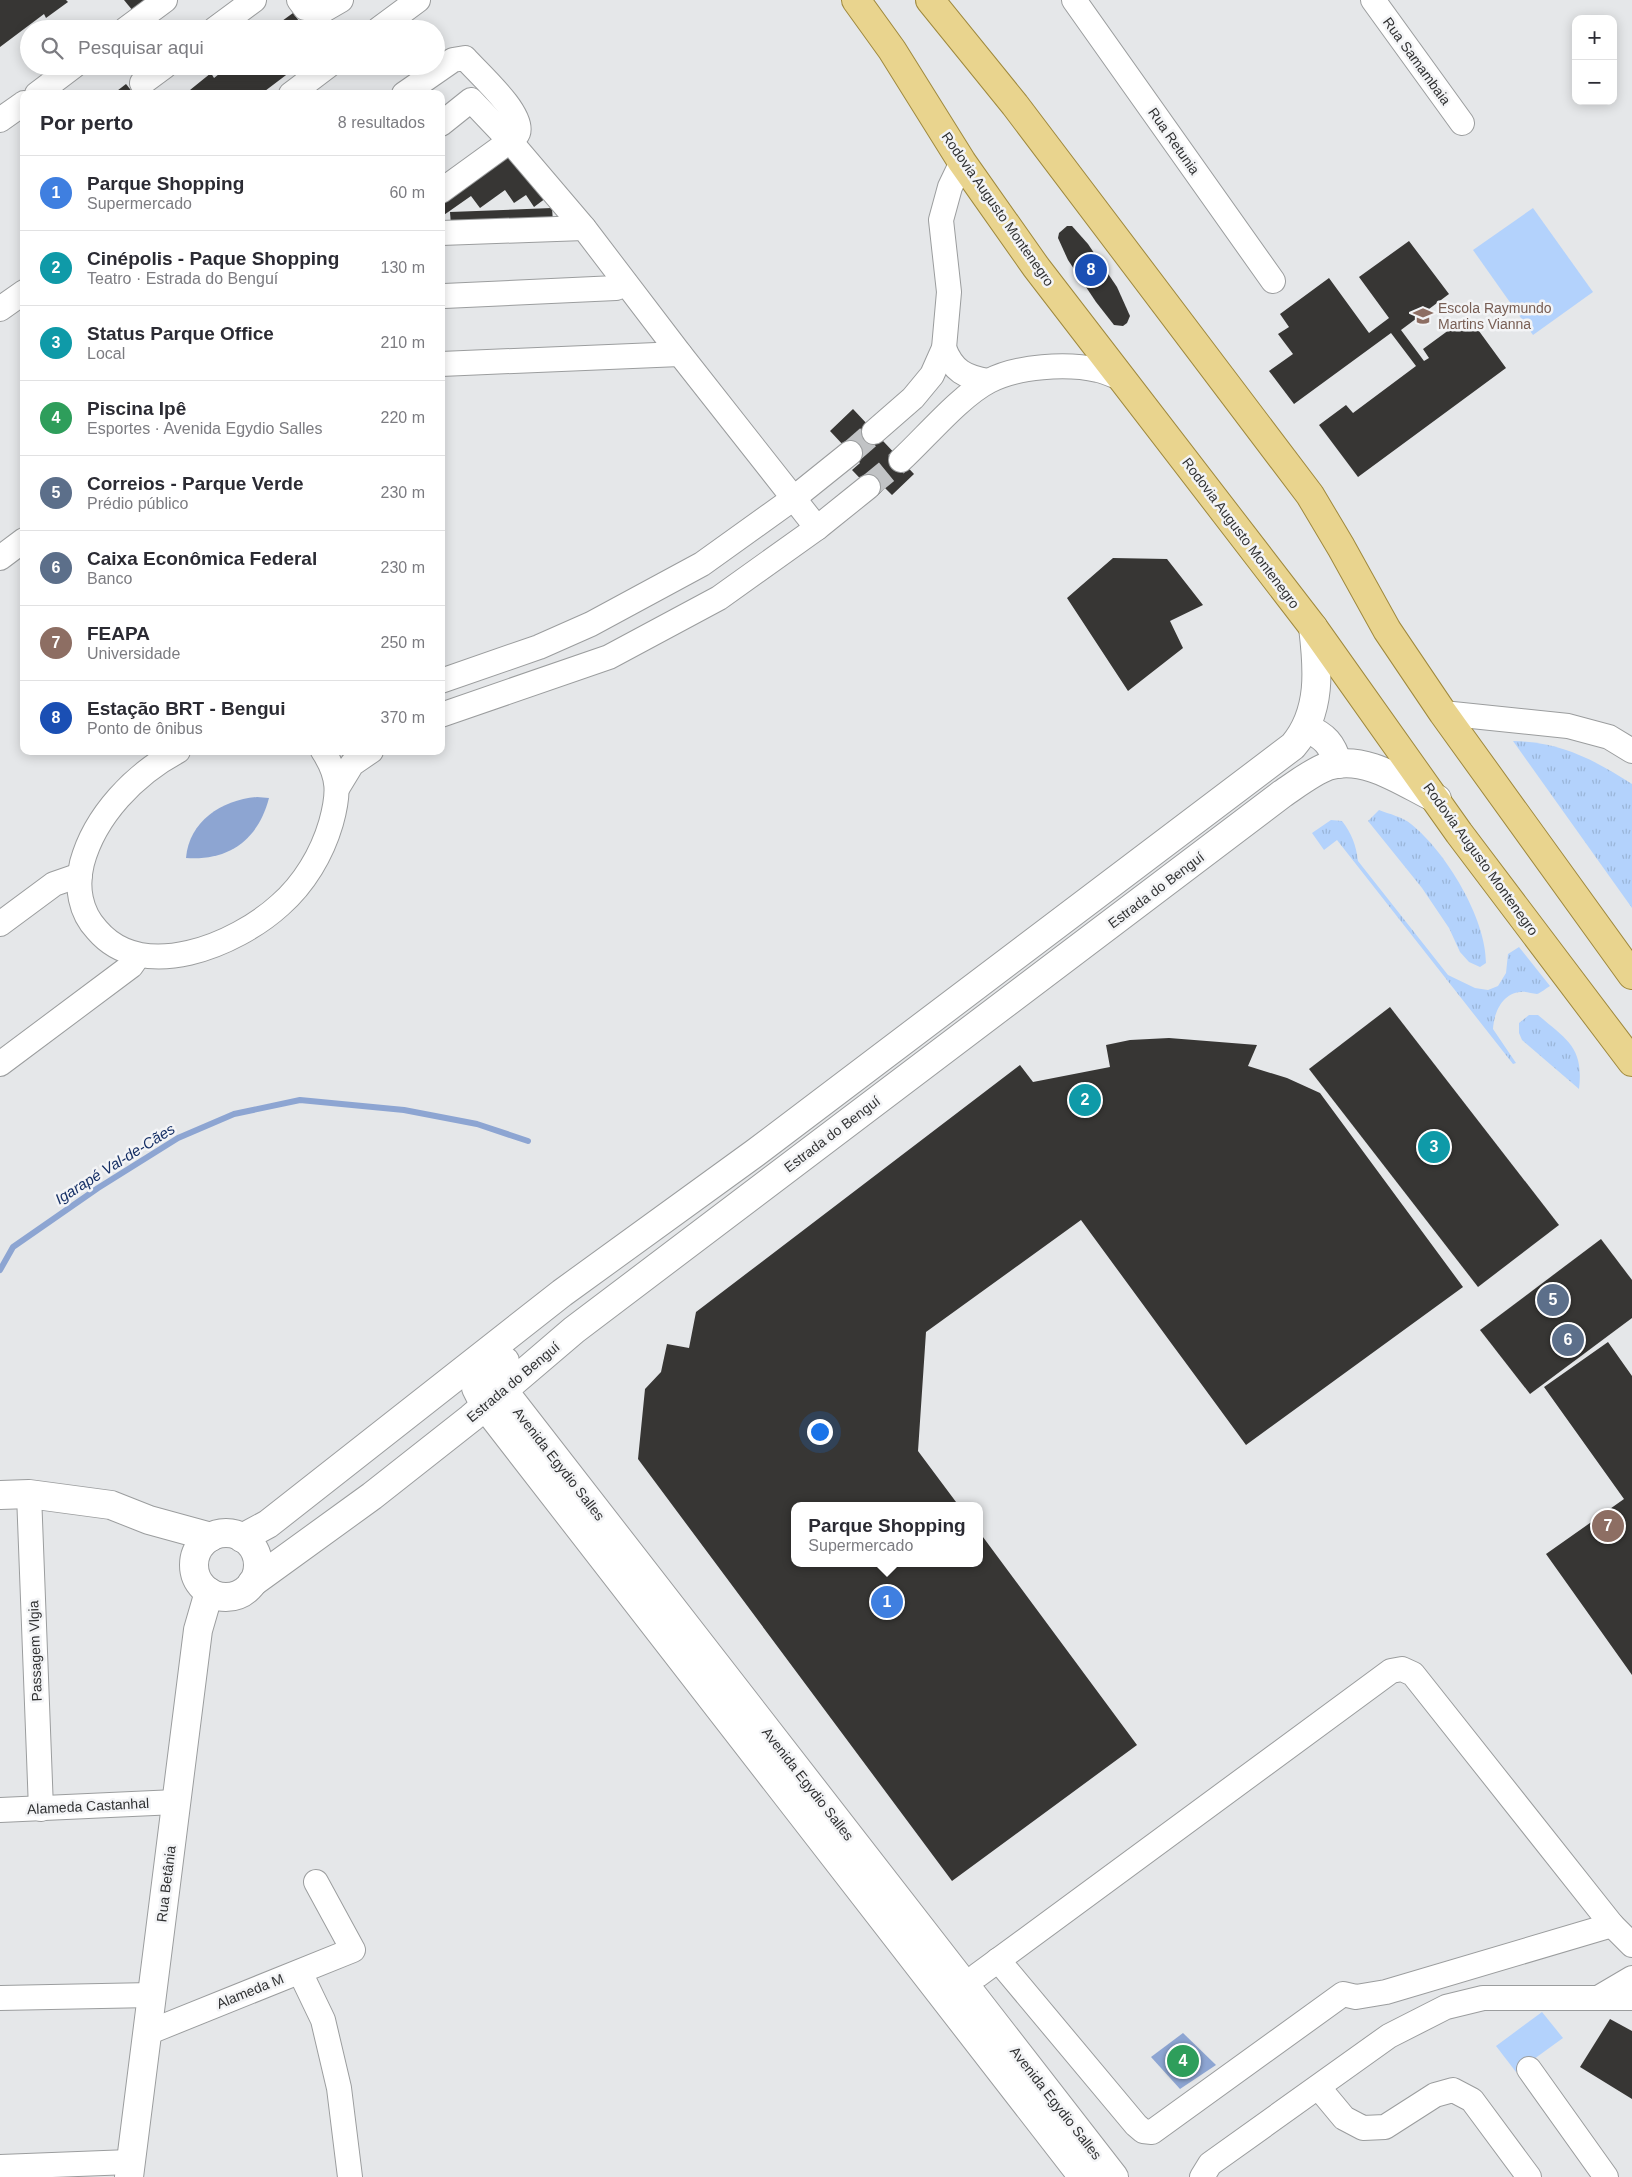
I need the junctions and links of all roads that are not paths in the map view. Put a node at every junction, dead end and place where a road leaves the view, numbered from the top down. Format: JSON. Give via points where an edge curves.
{"nodes":[{"id":1,"x":165,"y":0,"type":"edge"},
{"id":2,"x":254,"y":0,"type":"edge"},
{"id":3,"x":299,"y":0,"type":"edge"},
{"id":4,"x":341,"y":0,"type":"edge"},
{"id":5,"x":418,"y":0,"type":"edge"},
{"id":6,"x":856,"y":0,"type":"edge"},
{"id":7,"x":930,"y":0,"type":"edge"},
{"id":8,"x":1074,"y":0,"type":"edge"},
{"id":9,"x":1373,"y":0,"type":"edge"},
{"id":10,"x":138,"y":20,"type":"edge"},
{"id":11,"x":227,"y":20,"type":"edge"},
{"id":12,"x":391,"y":20,"type":"edge"},
{"id":13,"x":445,"y":65,"type":"edge"},
{"id":14,"x":62,"y":75,"type":"edge"},
{"id":15,"x":152,"y":75,"type":"edge"},
{"id":16,"x":316,"y":75,"type":"edge"},
{"id":17,"x":431,"y":75,"type":"edge"},
{"id":18,"x":142,"y":83,"type":"dead end"},
{"id":19,"x":42,"y":90,"type":"edge"},
{"id":20,"x":296,"y":90,"type":"edge"},
{"id":21,"x":410,"y":90,"type":"edge"},
{"id":22,"x":20,"y":106,"type":"edge"},
{"id":23,"x":0,"y":120,"type":"edge"},
{"id":24,"x":445,"y":121,"type":"edge"},
{"id":25,"x":1462,"y":123,"type":"dead end"},
{"id":26,"x":510,"y":141,"type":"junction"},
{"id":27,"x":962,"y":162,"type":"junction"},
{"id":28,"x":445,"y":188,"type":"edge"},
{"id":29,"x":584,"y":228,"type":"junction"},
{"id":30,"x":445,"y":233,"type":"edge"},
{"id":31,"x":1273,"y":281,"type":"dead end"},
{"id":32,"x":626,"y":284,"type":"junction"},
{"id":33,"x":20,"y":295,"type":"edge"},
{"id":34,"x":445,"y":296,"type":"edge"},
{"id":35,"x":0,"y":309,"type":"edge"},
{"id":36,"x":944,"y":348,"type":"junction"},
{"id":37,"x":680,"y":354,"type":"junction"},
{"id":38,"x":445,"y":364,"type":"edge"},
{"id":39,"x":1123,"y":379,"type":"junction"},
{"id":40,"x":988,"y":381,"type":"junction"},
{"id":41,"x":900,"y":411,"type":"junction"},
{"id":42,"x":874,"y":432,"type":"tunnel mouth"},
{"id":43,"x":923,"y":440,"type":"junction"},
{"id":44,"x":850,"y":452,"type":"tunnel mouth"},
{"id":45,"x":901,"y":460,"type":"tunnel mouth"},
{"id":46,"x":868,"y":486,"type":"tunnel mouth"},
{"id":47,"x":794,"y":498,"type":"junction"},
{"id":48,"x":817,"y":528,"type":"junction"},
{"id":49,"x":20,"y":543,"type":"edge"},
{"id":50,"x":0,"y":558,"type":"edge"},
{"id":51,"x":591,"y":624,"type":"junction"},
{"id":52,"x":1312,"y":626,"type":"junction"},
{"id":53,"x":539,"y":647,"type":"junction"},
{"id":54,"x":609,"y":657,"type":"junction"},
{"id":55,"x":555,"y":676,"type":"junction"},
{"id":56,"x":445,"y":679,"type":"edge"},
{"id":57,"x":1443,"y":713,"type":"junction"},
{"id":58,"x":445,"y":715,"type":"edge"},
{"id":59,"x":1306,"y":728,"type":"junction"},
{"id":60,"x":1632,"y":750,"type":"edge"},
{"id":61,"x":172,"y":755,"type":"edge"},
{"id":62,"x":325,"y":755,"type":"edge"},
{"id":63,"x":365,"y":755,"type":"edge"},
{"id":64,"x":1338,"y":764,"type":"junction"},
{"id":65,"x":338,"y":787,"type":"junction"},
{"id":66,"x":1437,"y":799,"type":"junction"},
{"id":67,"x":80,"y":875,"type":"junction"},
{"id":68,"x":0,"y":924,"type":"edge"},
{"id":69,"x":138,"y":956,"type":"junction"},
{"id":70,"x":1632,"y":975,"type":"edge"},
{"id":71,"x":1632,"y":1062,"type":"edge"},
{"id":72,"x":0,"y":1064,"type":"edge"},
{"id":73,"x":755,"y":1153,"type":"junction"},
{"id":74,"x":775,"y":1177,"type":"junction"},
{"id":75,"x":562,"y":1294,"type":"junction"},
{"id":76,"x":494,"y":1398,"type":"junction"},
{"id":77,"x":0,"y":1494,"type":"edge"},
{"id":78,"x":29,"y":1494,"type":"junction"},
{"id":79,"x":149,"y":1520,"type":"junction"},
{"id":80,"x":211,"y":1537,"type":"junction"},
{"id":81,"x":242,"y":1538,"type":"junction"},
{"id":82,"x":194,"y":1563,"type":"junction"},
{"id":83,"x":252,"y":1583,"type":"junction"},
{"id":84,"x":209,"y":1592,"type":"junction"},
{"id":85,"x":176,"y":1802,"type":"junction"},
{"id":86,"x":41,"y":1809,"type":"junction"},
{"id":87,"x":0,"y":1810,"type":"edge"},
{"id":88,"x":316,"y":1882,"type":"dead end"},
{"id":89,"x":1612,"y":1925,"type":"junction"},
{"id":90,"x":1632,"y":1945,"type":"edge"},
{"id":91,"x":998,"y":1960,"type":"junction"},
{"id":92,"x":300,"y":1972,"type":"junction"},
{"id":93,"x":978,"y":1975,"type":"dead end"},
{"id":94,"x":1632,"y":1978,"type":"edge"},
{"id":95,"x":152,"y":1996,"type":"junction"},
{"id":96,"x":0,"y":1998,"type":"edge"},
{"id":97,"x":1598,"y":1998,"type":"junction"},
{"id":98,"x":1632,"y":1998,"type":"edge"},
{"id":99,"x":147,"y":2033,"type":"junction"},
{"id":100,"x":1529,"y":2068,"type":"dead end"},
{"id":101,"x":1319,"y":2088,"type":"junction"},
{"id":102,"x":0,"y":2167,"type":"edge"},
{"id":103,"x":130,"y":2170,"type":"edge"},
{"id":104,"x":350,"y":2177,"type":"edge"},
{"id":105,"x":1083,"y":2177,"type":"edge"},
{"id":106,"x":1114,"y":2177,"type":"edge"},
{"id":107,"x":1202,"y":2177,"type":"edge"},
{"id":108,"x":1529,"y":2177,"type":"edge"},
{"id":109,"x":1606,"y":2177,"type":"edge"}],
"edges":[{"from":1,"to":10,"type":"street"},
{"from":2,"to":11,"type":"street"},
{"from":3,"to":4,"type":"street","via":[[305,8],[322,11]]},
{"from":5,"to":12,"type":"street"},
{"from":6,"to":27,"type":"main road","name":"Rodovia Augusto Montenegro","via":[[892,50]]},
{"from":7,"to":57,"type":"main road","via":[[1015,104],[1310,496],[1387,630]]},
{"from":8,"to":31,"type":"street","name":"Rua Retunia"},
{"from":9,"to":25,"type":"street","name":"Rua Samambaia"},
{"from":13,"to":26,"type":"street","via":[[465,58],[508,105],[519,126],[518,134]]},
{"from":14,"to":19,"type":"street"},
{"from":15,"to":18,"type":"street"},
{"from":16,"to":20,"type":"street"},
{"from":17,"to":21,"type":"street"},
{"from":22,"to":23,"type":"street"},
{"from":24,"to":26,"type":"street","via":[[471,100]]},
{"from":26,"to":28,"type":"street"},
{"from":26,"to":29,"type":"street"},
{"from":27,"to":36,"type":"street","via":[[950,187],[941,220],[949,292]]},
{"from":27,"to":39,"type":"main road","name":"Rodovia Augusto Montenegro","via":[[1036,267]]},
{"from":29,"to":30,"type":"street"},
{"from":29,"to":32,"type":"street"},
{"from":32,"to":34,"type":"street","via":[[616,288]]},
{"from":32,"to":37,"type":"street"},
{"from":33,"to":35,"type":"street"},
{"from":36,"to":40,"type":"street","via":[[958,370],[971,378]]},
{"from":36,"to":41,"type":"street","via":[[932,375]]},
{"from":37,"to":38,"type":"street"},
{"from":37,"to":47,"type":"street"},
{"from":39,"to":40,"type":"street","via":[[1099,370],[1073,366],[1034,369]]},
{"from":39,"to":52,"type":"main road","name":"Rodovia Augusto Montenegro"},
{"from":40,"to":43,"type":"street"},
{"from":41,"to":42,"type":"street"},
{"from":41,"to":43,"type":"street"},
{"from":43,"to":45,"type":"street"},
{"from":44,"to":47,"type":"street"},
{"from":46,"to":48,"type":"street"},
{"from":47,"to":48,"type":"street"},
{"from":47,"to":51,"type":"street","via":[[702,564]]},
{"from":48,"to":54,"type":"street","via":[[719,598]]},
{"from":49,"to":50,"type":"street"},
{"from":51,"to":53,"type":"street"},
{"from":51,"to":54,"type":"street"},
{"from":52,"to":59,"type":"street","via":[[1316,691]]},
{"from":52,"to":66,"type":"main road","name":"Rodovia Augusto Montenegro"},
{"from":53,"to":55,"type":"street"},
{"from":53,"to":56,"type":"street"},
{"from":54,"to":55,"type":"street"},
{"from":55,"to":58,"type":"street"},
{"from":57,"to":60,"type":"street","via":[[1568,726],[1609,738]]},
{"from":57,"to":70,"type":"main road"},
{"from":59,"to":64,"type":"street","via":[[1328,740]]},
{"from":59,"to":73,"type":"street","via":[[1294,746]]},
{"from":61,"to":67,"type":"street","via":[[131,785],[102,820]]},
{"from":62,"to":65,"type":"street"},
{"from":63,"to":65,"type":"street","via":[[352,764]]},
{"from":64,"to":66,"type":"street","name":"Estrada do Benguí","via":[[1359,764],[1376,769]]},
{"from":64,"to":74,"type":"street","name":"Estrada do Benguí","via":[[1312,774],[1282,794]]},
{"from":65,"to":69,"type":"street","via":[[335,809],[320,851],[300,883],[280,905],[245,932],[218,944],[182,954]]},
{"from":66,"to":71,"type":"main road","name":"Rodovia Augusto Montenegro","via":[[1459,833]]},
{"from":67,"to":68,"type":"street","via":[[54,884]]},
{"from":67,"to":69,"type":"street","via":[[81,902],[93,926],[112,945]]},
{"from":69,"to":72,"type":"street","via":[[131,966]]},
{"from":73,"to":74,"type":"street"},
{"from":73,"to":75,"type":"street"},
{"from":74,"to":76,"type":"street","name":"Estrada do Benguí","via":[[574,1330]]},
{"from":75,"to":76,"type":"street","via":[[552,1317],[539,1335],[476,1385]]},
{"from":75,"to":81,"type":"street","via":[[305,1496],[268,1524]]},
{"from":76,"to":83,"type":"street","name":"Estrada do Benguí","via":[[372,1496]]},
{"from":76,"to":105,"type":"street","name":"Avenida Egydio Salles"},
{"from":76,"to":106,"type":"street","name":"Avenida Egydio Salles"},
{"from":77,"to":78,"type":"street"},
{"from":78,"to":79,"type":"street","via":[[111,1505]]},
{"from":78,"to":86,"type":"street","name":"Passagem Vlgia"},
{"from":79,"to":80,"type":"street"},
{"from":79,"to":82,"type":"street"},
{"from":80,"to":81,"type":"street","via":[[232,1534]]},
{"from":80,"to":82,"type":"street","via":[[196,1552]]},
{"from":81,"to":83,"type":"street","via":[[250,1545],[258,1564]]},
{"from":82,"to":84,"type":"street","via":[[199,1583]]},
{"from":83,"to":84,"type":"street","via":[[236,1595],[225,1597]]},
{"from":84,"to":85,"type":"street","name":"Rua Betânia","via":[[198,1630]]},
{"from":85,"to":86,"type":"street","name":"Alameda Castanhal"},
{"from":85,"to":95,"type":"street","name":"Rua Betânia"},
{"from":86,"to":87,"type":"street","name":"Alameda Castanhal"},
{"from":88,"to":92,"type":"street","name":"Alameda M","via":[[353,1950]]},
{"from":89,"to":90,"type":"street"},
{"from":89,"to":91,"type":"street","via":[[1386,1992],[1356,1996],[1343,1994],[1152,2132],[1143,2131],[1136,2125]]},
{"from":89,"to":91,"type":"street","via":[[1413,1674],[1402,1669],[1391,1671]]},
{"from":91,"to":93,"type":"street"},
{"from":92,"to":99,"type":"street","name":"Alameda M"},
{"from":92,"to":104,"type":"street","via":[[325,2028],[339,2088]]},
{"from":94,"to":97,"type":"street"},
{"from":95,"to":96,"type":"street"},
{"from":95,"to":99,"type":"street","name":"Rua Betânia"},
{"from":97,"to":98,"type":"street"},
{"from":97,"to":101,"type":"street","via":[[1483,1998],[1446,2007],[1389,2036]]},
{"from":99,"to":103,"type":"street","name":"Rua Betânia"},
{"from":100,"to":109,"type":"street"},
{"from":101,"to":107,"type":"street","via":[[1210,2164]]},
{"from":101,"to":108,"type":"street","via":[[1344,2118],[1363,2128],[1385,2127],[1435,2095],[1453,2090],[1472,2100]]},
{"from":102,"to":103,"type":"street"}]}
